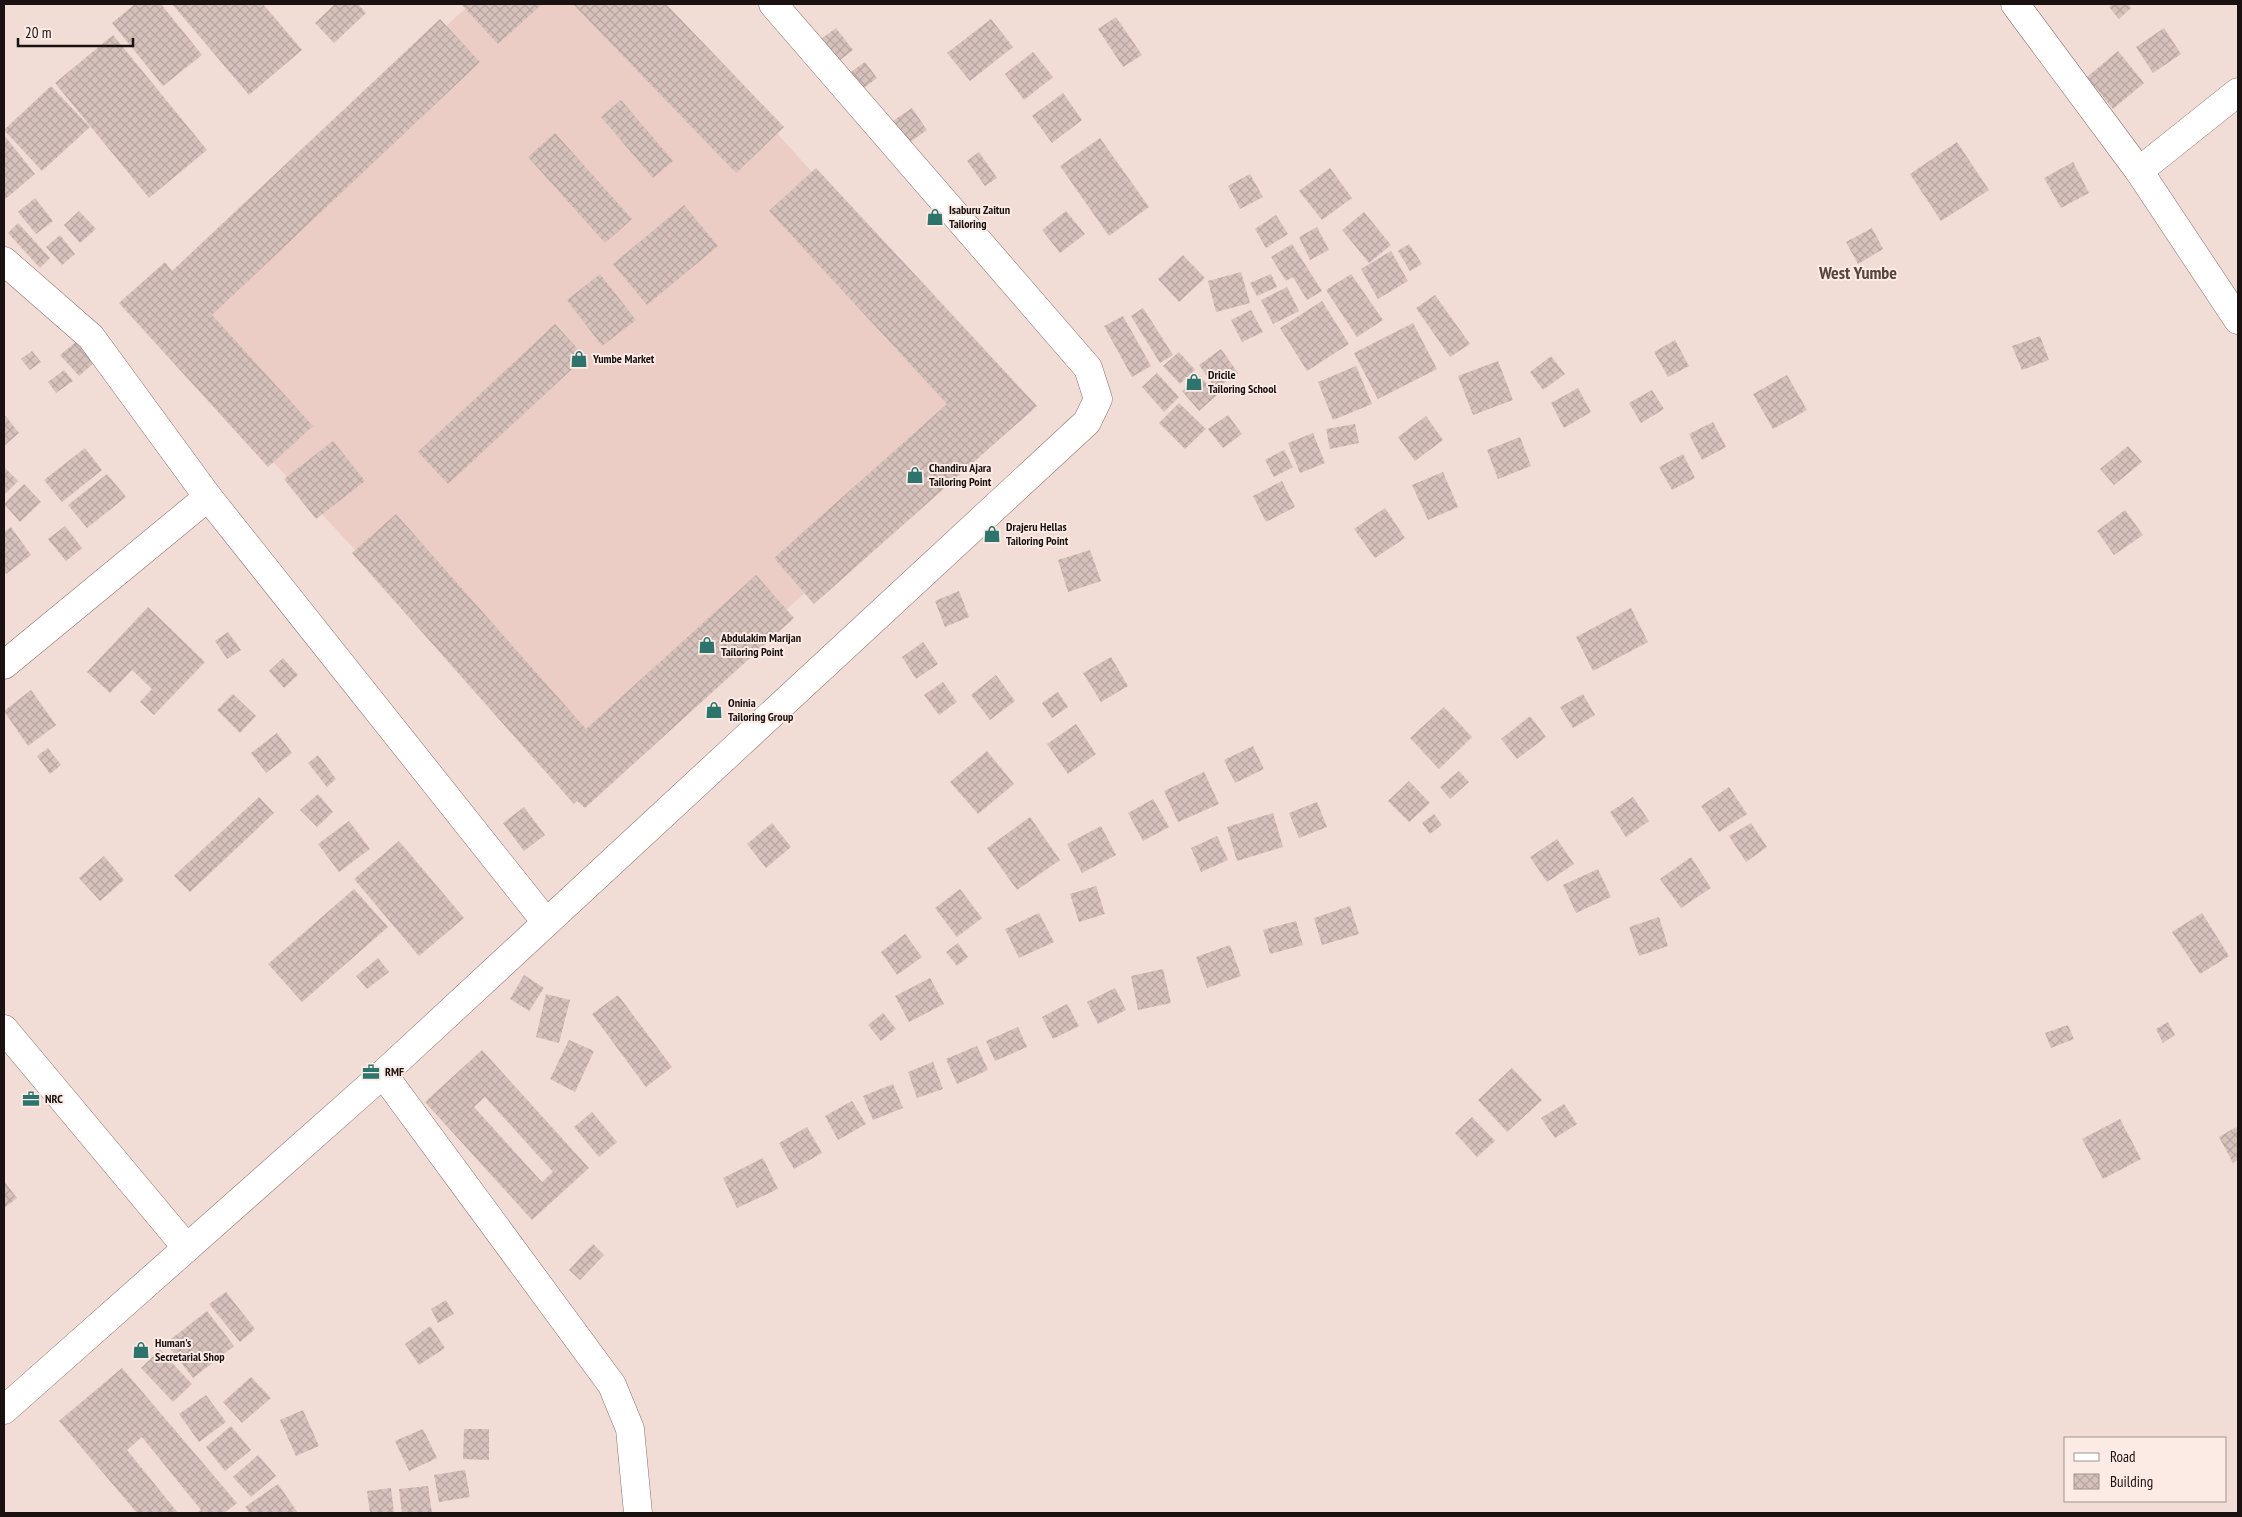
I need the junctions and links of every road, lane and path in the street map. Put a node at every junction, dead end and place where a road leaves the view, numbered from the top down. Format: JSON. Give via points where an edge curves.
{"nodes":[{"id":1,"x":773,"y":4,"type":"edge"},
{"id":2,"x":2015,"y":4,"type":"edge"},
{"id":3,"x":2238,"y":92,"type":"edge"},
{"id":4,"x":2139,"y":171,"type":"junction"},
{"id":5,"x":4,"y":261,"type":"edge"},
{"id":6,"x":2238,"y":320,"type":"edge"},
{"id":7,"x":208,"y":497,"type":"junction"},
{"id":8,"x":4,"y":665,"type":"edge"},
{"id":9,"x":546,"y":922,"type":"junction"},
{"id":10,"x":4,"y":1029,"type":"edge"},
{"id":11,"x":383,"y":1074,"type":"junction"},
{"id":12,"x":187,"y":1248,"type":"junction"},
{"id":13,"x":4,"y":1410,"type":"edge"},
{"id":14,"x":638,"y":1513,"type":"edge"}],
"edges":[{"from":1,"to":9,"type":"street","via":[[1088,368],[1098,399],[1087,422]]},
{"from":2,"to":4,"type":"street"},
{"from":3,"to":4,"type":"street"},
{"from":4,"to":6,"type":"street"},
{"from":5,"to":7,"type":"street","via":[[91,337]]},
{"from":7,"to":8,"type":"street"},
{"from":7,"to":9,"type":"street"},
{"from":9,"to":11,"type":"street"},
{"from":10,"to":12,"type":"street"},
{"from":11,"to":12,"type":"street"},
{"from":11,"to":14,"type":"street","via":[[612,1385],[630,1428]]},
{"from":12,"to":13,"type":"street"}]}
